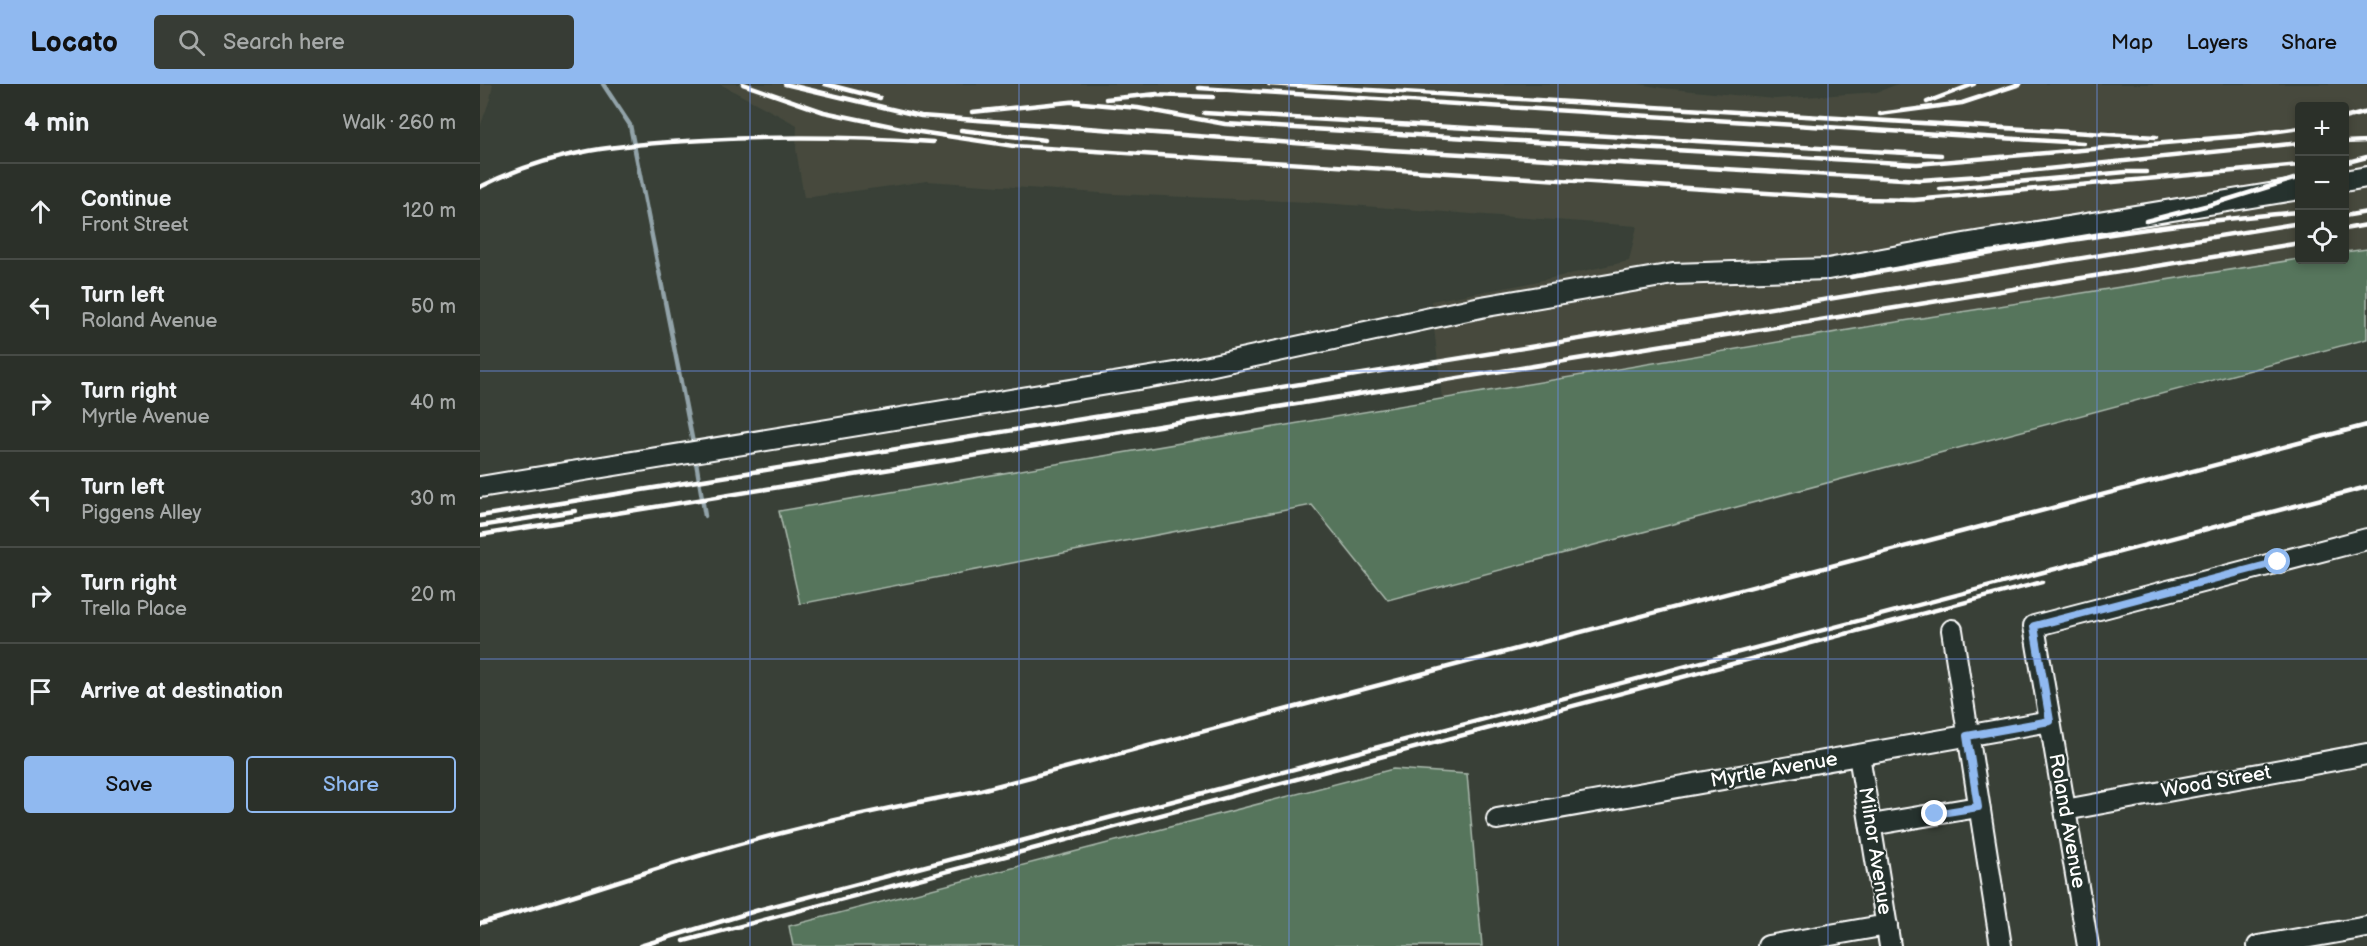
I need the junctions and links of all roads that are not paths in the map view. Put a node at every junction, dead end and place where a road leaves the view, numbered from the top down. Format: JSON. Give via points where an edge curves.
{"nodes":[{"id":1,"x":2367,"y":177,"type":"edge"},
{"id":2,"x":2349,"y":180,"type":"edge"},
{"id":3,"x":2295,"y":190,"type":"edge"},
{"id":4,"x":480,"y":488,"type":"edge"},
{"id":5,"x":2367,"y":539,"type":"edge"},
{"id":6,"x":1952,"y":630,"type":"dead end"},
{"id":7,"x":2050,"y":721,"type":"junction"},
{"id":8,"x":1967,"y":736,"type":"junction"},
{"id":9,"x":2367,"y":754,"type":"edge"},
{"id":10,"x":1859,"y":755,"type":"junction"},
{"id":11,"x":1978,"y":807,"type":"junction"},
{"id":12,"x":2065,"y":810,"type":"junction"},
{"id":13,"x":1497,"y":819,"type":"dead end"},
{"id":14,"x":1871,"y":825,"type":"junction"},
{"id":15,"x":1887,"y":925,"type":"junction"},
{"id":16,"x":2367,"y":927,"type":"edge"},
{"id":17,"x":1768,"y":946,"type":"edge"},
{"id":18,"x":1890,"y":946,"type":"edge"},
{"id":19,"x":2001,"y":946,"type":"edge"},
{"id":20,"x":2088,"y":946,"type":"edge"},
{"id":21,"x":2258,"y":946,"type":"edge"}],
"edges":[{"from":1,"to":2,"type":"street"},
{"from":3,"to":4,"type":"street","via":[[1828,269],[1673,274],[1481,307],[1181,372]]},
{"from":5,"to":7,"type":"street","name":"Roland Avenue","via":[[2034,626]]},
{"from":6,"to":8,"type":"street"},
{"from":7,"to":8,"type":"street","name":"Myrtle Avenue"},
{"from":7,"to":12,"type":"street","name":"Roland Avenue"},
{"from":8,"to":10,"type":"street","name":"Myrtle Avenue"},
{"from":8,"to":11,"type":"street"},
{"from":9,"to":12,"type":"street","name":"Wood Street"},
{"from":10,"to":13,"type":"street","name":"Myrtle Avenue"},
{"from":10,"to":14,"type":"street","name":"Milnor Avenue"},
{"from":11,"to":14,"type":"street"},
{"from":11,"to":19,"type":"street"},
{"from":12,"to":20,"type":"street","name":"Roland Avenue"},
{"from":14,"to":15,"type":"street","name":"Milnor Avenue"},
{"from":15,"to":17,"type":"street"},
{"from":15,"to":18,"type":"street","name":"Milnor Avenue"},
{"from":16,"to":21,"type":"street"}]}
